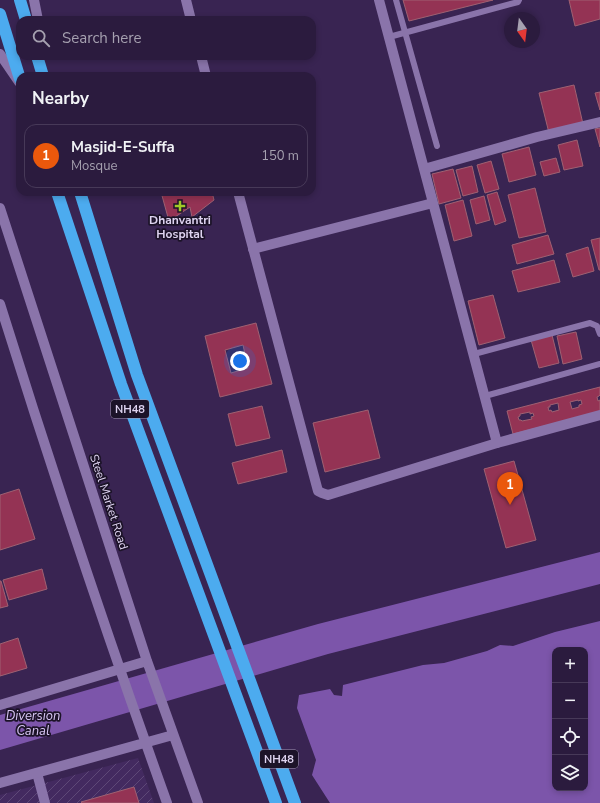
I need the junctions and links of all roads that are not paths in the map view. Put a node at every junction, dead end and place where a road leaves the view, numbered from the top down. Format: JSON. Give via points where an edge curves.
{"nodes":[{"id":1,"x":20,"y":0,"type":"edge"},
{"id":2,"x":34,"y":0,"type":"edge"},
{"id":3,"x":186,"y":0,"type":"edge"},
{"id":4,"x":379,"y":0,"type":"edge"},
{"id":5,"x":396,"y":0,"type":"edge"},
{"id":6,"x":518,"y":0,"type":"edge"},
{"id":7,"x":0,"y":14,"type":"edge"},
{"id":8,"x":25,"y":16,"type":"edge"},
{"id":9,"x":37,"y":16,"type":"edge"},
{"id":10,"x":190,"y":16,"type":"edge"},
{"id":11,"x":405,"y":33,"type":"junction"},
{"id":12,"x":389,"y":37,"type":"junction"},
{"id":13,"x":0,"y":54,"type":"edge"},
{"id":14,"x":38,"y":60,"type":"edge"},
{"id":15,"x":44,"y":60,"type":"edge"},
{"id":16,"x":202,"y":60,"type":"edge"},
{"id":17,"x":18,"y":72,"type":"edge"},
{"id":18,"x":43,"y":72,"type":"edge"},
{"id":19,"x":44,"y":72,"type":"edge"},
{"id":20,"x":205,"y":72,"type":"edge"},
{"id":21,"x":16,"y":77,"type":"edge"},
{"id":22,"x":600,"y":122,"type":"edge"},
{"id":23,"x":437,"y":146,"type":"dead end"},
{"id":24,"x":424,"y":169,"type":"junction"},
{"id":25,"x":58,"y":196,"type":"edge"},
{"id":26,"x":81,"y":196,"type":"edge"},
{"id":27,"x":239,"y":196,"type":"edge"},
{"id":28,"x":433,"y":202,"type":"junction"},
{"id":29,"x":0,"y":208,"type":"edge"},
{"id":30,"x":253,"y":249,"type":"junction"},
{"id":31,"x":0,"y":304,"type":"edge"},
{"id":32,"x":600,"y":334,"type":"edge"},
{"id":33,"x":474,"y":354,"type":"junction"},
{"id":34,"x":600,"y":364,"type":"edge"},
{"id":35,"x":485,"y":396,"type":"junction"},
{"id":36,"x":600,"y":415,"type":"edge"},
{"id":37,"x":497,"y":443,"type":"junction"},
{"id":38,"x":147,"y":661,"type":"junction"},
{"id":39,"x":119,"y":669,"type":"junction"},
{"id":40,"x":0,"y":705,"type":"edge"},
{"id":41,"x":173,"y":735,"type":"junction"},
{"id":42,"x":145,"y":742,"type":"junction"},
{"id":43,"x":37,"y":773,"type":"junction"},
{"id":44,"x":0,"y":783,"type":"edge"},
{"id":45,"x":45,"y":803,"type":"edge"},
{"id":46,"x":167,"y":803,"type":"edge"},
{"id":47,"x":198,"y":803,"type":"edge"},
{"id":48,"x":276,"y":803,"type":"edge"},
{"id":49,"x":295,"y":803,"type":"edge"}],
"edges":[{"from":1,"to":8,"type":"highway"},
{"from":2,"to":9,"type":"street"},
{"from":3,"to":10,"type":"street"},
{"from":4,"to":12,"type":"street"},
{"from":5,"to":11,"type":"lane"},
{"from":6,"to":11,"type":"lane"},
{"from":7,"to":17,"type":"highway"},
{"from":11,"to":12,"type":"lane"},
{"from":11,"to":23,"type":"lane"},
{"from":12,"to":24,"type":"street"},
{"from":13,"to":21,"type":"street"},
{"from":14,"to":18,"type":"highway"},
{"from":15,"to":19,"type":"street"},
{"from":16,"to":20,"type":"street"},
{"from":22,"to":24,"type":"street"},
{"from":24,"to":28,"type":"street"},
{"from":25,"to":48,"type":"highway","number":"NH48","via":[[121,384]]},
{"from":26,"to":49,"type":"highway","number":"NH48","via":[[137,376]]},
{"from":27,"to":30,"type":"street"},
{"from":28,"to":30,"type":"street"},
{"from":28,"to":33,"type":"street"},
{"from":29,"to":38,"type":"street","name":"Steel Market Road"},
{"from":30,"to":37,"type":"street","via":[[318,491],[328,495]]},
{"from":31,"to":39,"type":"street"},
{"from":32,"to":33,"type":"lane","via":[[597,326],[590,323]]},
{"from":33,"to":35,"type":"street"},
{"from":34,"to":35,"type":"lane"},
{"from":35,"to":37,"type":"street"},
{"from":36,"to":37,"type":"street"},
{"from":38,"to":39,"type":"street"},
{"from":38,"to":41,"type":"street","name":"Steel Market Road"},
{"from":39,"to":40,"type":"street"},
{"from":39,"to":42,"type":"street"},
{"from":41,"to":42,"type":"street"},
{"from":41,"to":47,"type":"street","name":"Steel Market Road"},
{"from":42,"to":43,"type":"street"},
{"from":42,"to":46,"type":"street"},
{"from":43,"to":44,"type":"street"},
{"from":43,"to":45,"type":"street"}]}
